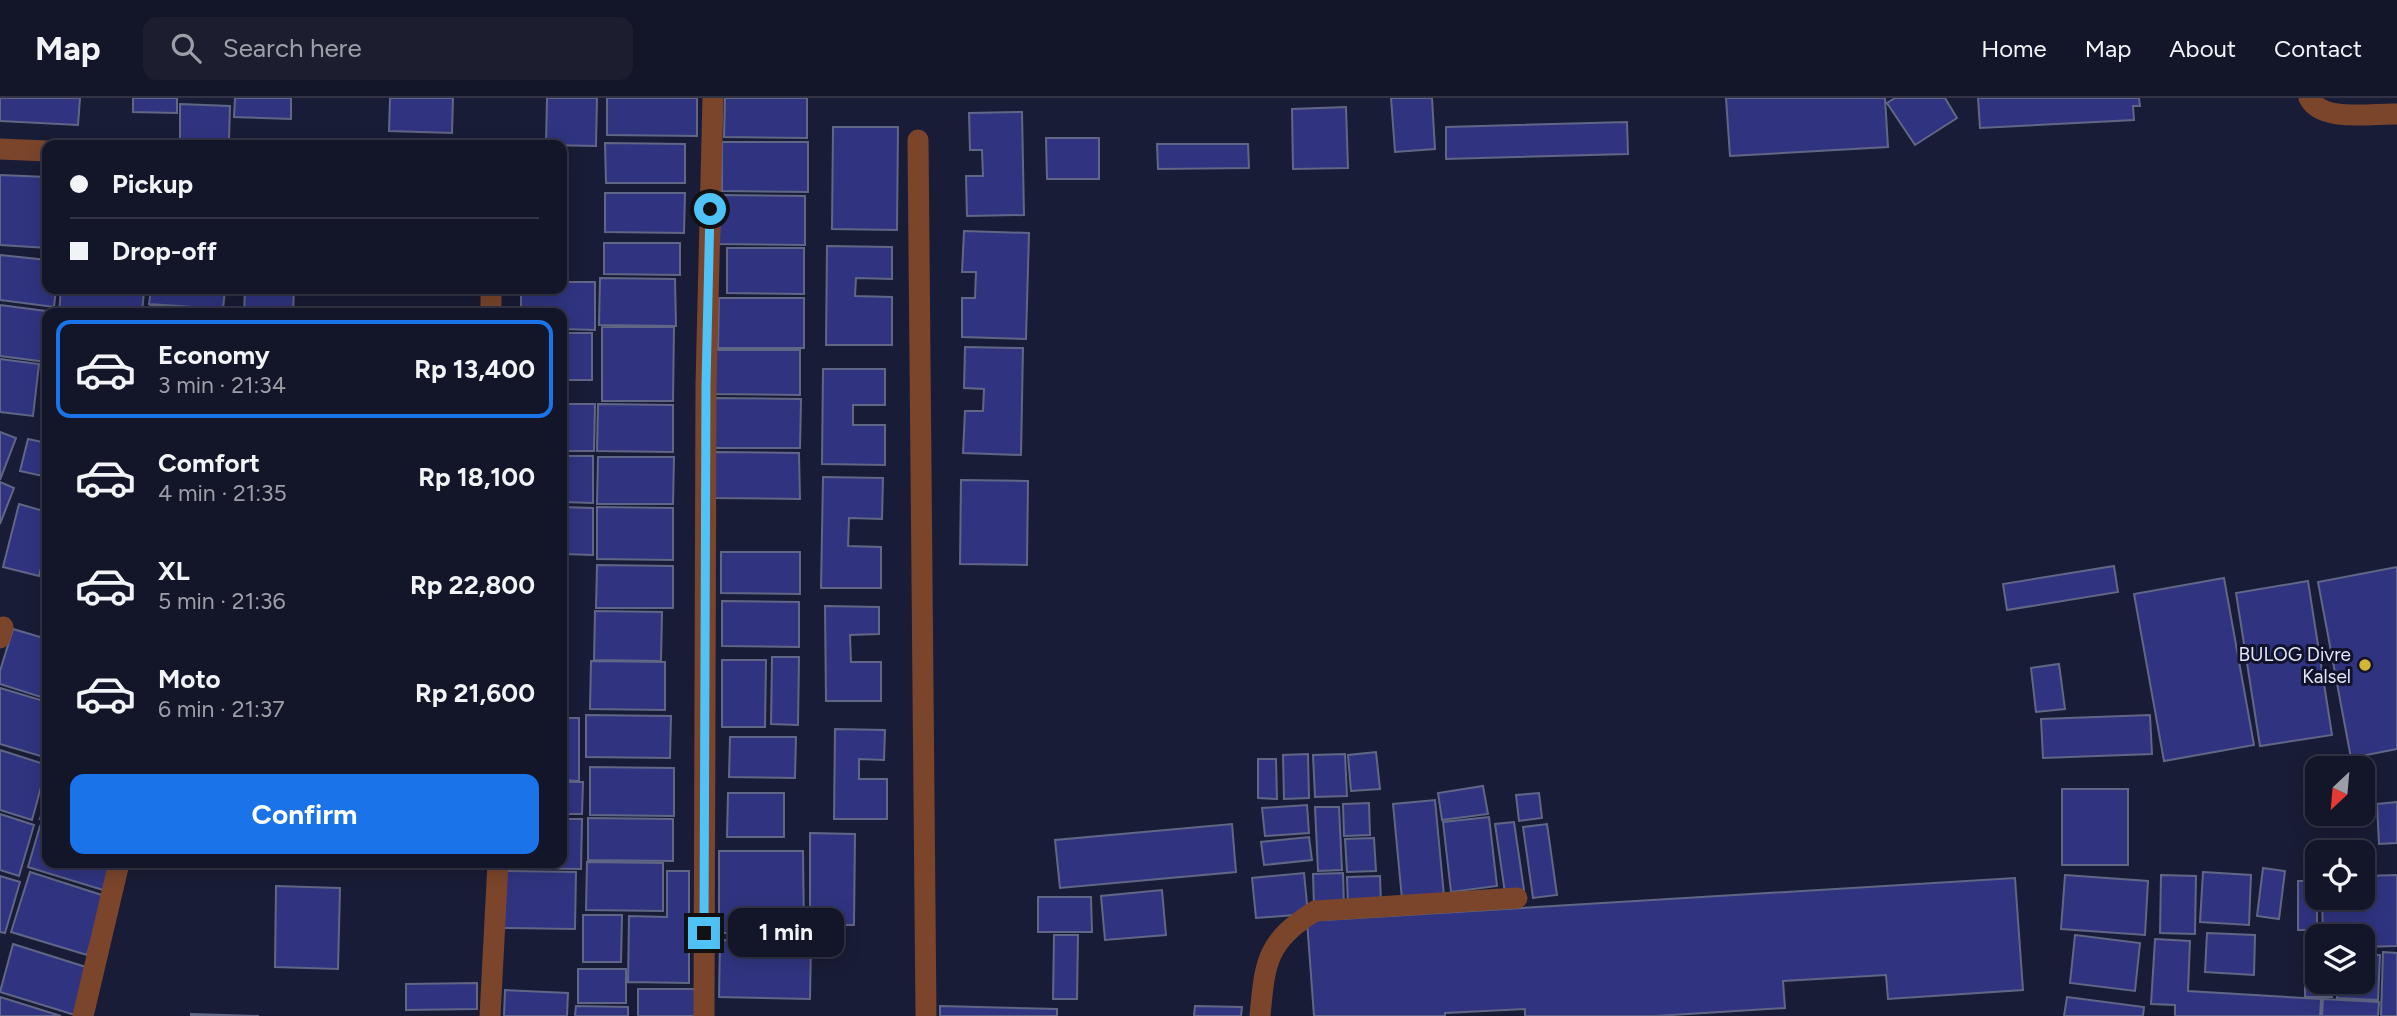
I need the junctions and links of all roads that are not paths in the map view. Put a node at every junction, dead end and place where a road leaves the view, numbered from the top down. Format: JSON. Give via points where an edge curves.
{"nodes":[{"id":1,"x":713,"y":98,"type":"edge"},
{"id":2,"x":2309,"y":98,"type":"edge"},
{"id":3,"x":2397,"y":114,"type":"edge"},
{"id":4,"x":918,"y":140,"type":"dead end"},
{"id":5,"x":0,"y":149,"type":"edge"},
{"id":6,"x":42,"y":151,"type":"edge"},
{"id":7,"x":119,"y":868,"type":"edge"},
{"id":8,"x":498,"y":868,"type":"edge"},
{"id":9,"x":1517,"y":898,"type":"dead end"},
{"id":10,"x":83,"y":1016,"type":"edge"},
{"id":11,"x":490,"y":1016,"type":"edge"},
{"id":12,"x":704,"y":1016,"type":"edge"},
{"id":13,"x":926,"y":1016,"type":"edge"},
{"id":14,"x":1260,"y":1016,"type":"edge"}],
"edges":[{"from":1,"to":12,"type":"street","via":[[706,384]]},
{"from":2,"to":3,"type":"street","via":[[2326,113]]},
{"from":4,"to":13,"type":"street"},
{"from":5,"to":6,"type":"street"},
{"from":7,"to":10,"type":"street"},
{"from":8,"to":11,"type":"street"},
{"from":9,"to":14,"type":"street","via":[[1315,911],[1292,926],[1264,966]]}]}
